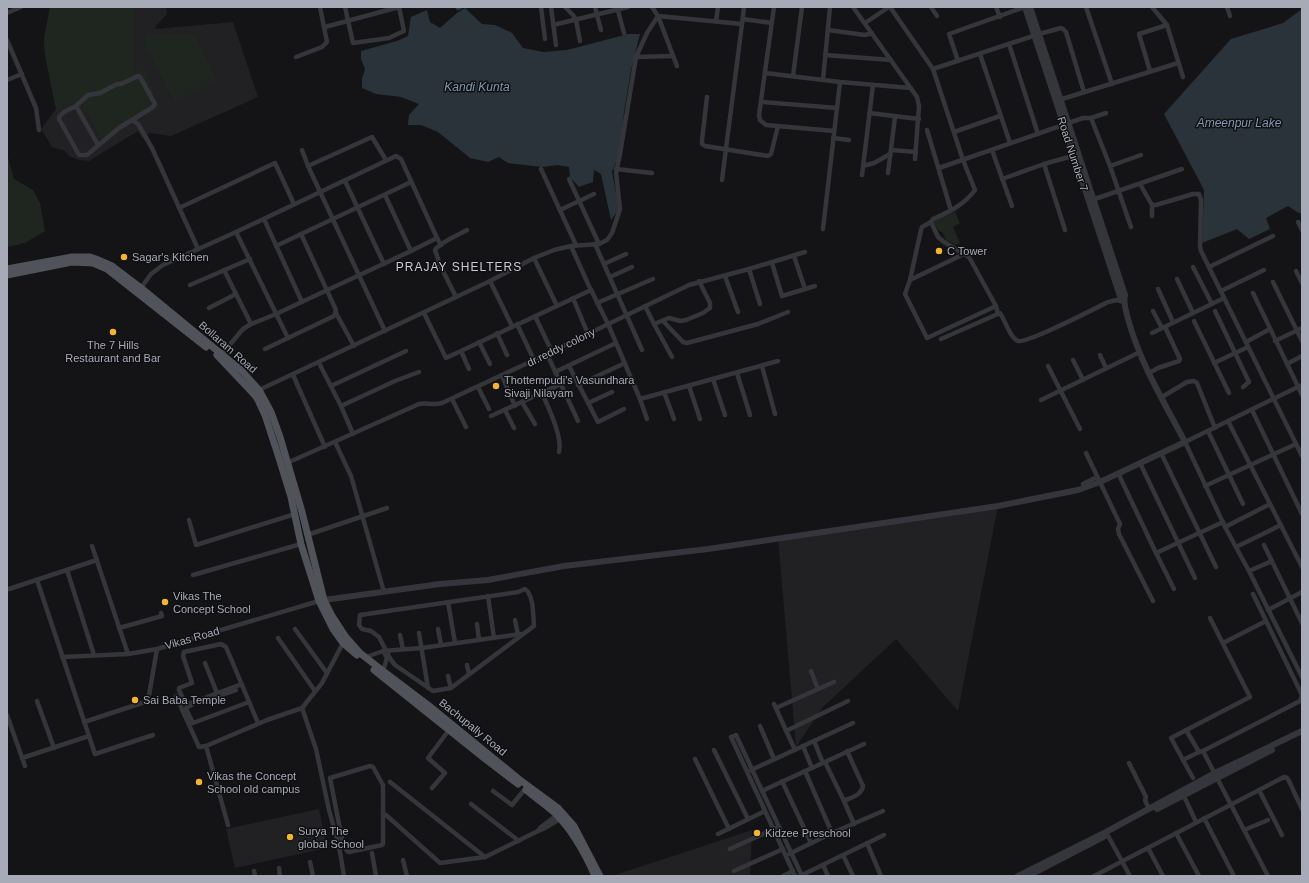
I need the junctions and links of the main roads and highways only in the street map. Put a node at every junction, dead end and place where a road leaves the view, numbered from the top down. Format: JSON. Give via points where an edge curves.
{"nodes":[{"id":1,"x":7,"y":269,"type":"edge"},
{"id":2,"x":7,"y":275,"type":"edge"},
{"id":3,"x":181,"y":324,"type":"junction"},
{"id":4,"x":322,"y":600,"type":"junction"},
{"id":5,"x":401,"y":689,"type":"junction"},
{"id":6,"x":594,"y":876,"type":"edge"},
{"id":7,"x":600,"y":876,"type":"edge"}],
"edges":[{"from":1,"to":3,"type":"main road","name":"Bollaram Road","via":[[72,257],[90,257],[112,266]]},
{"from":2,"to":3,"type":"main road","name":"Bollaram Road","via":[[72,262],[93,263],[107,268]]},
{"from":3,"to":4,"type":"main road","name":"Bollaram Road","via":[[219,357],[257,398],[271,432],[291,497],[301,544]]},
{"from":3,"to":4,"type":"main road","name":"Bollaram Road","via":[[242,371],[259,390],[271,412],[288,463]]},
{"from":4,"to":5,"type":"main road","name":"Bachupally Road","via":[[344,636]]},
{"from":4,"to":5,"type":"main road","name":"Bachupally Road","via":[[333,629],[343,643],[366,664]]},
{"from":5,"to":6,"type":"main road","name":"Bachupally Road","via":[[558,817],[577,841]]},
{"from":5,"to":7,"type":"main road","name":"Bachupally Road","via":[[428,705],[558,808],[574,826]]}]}
